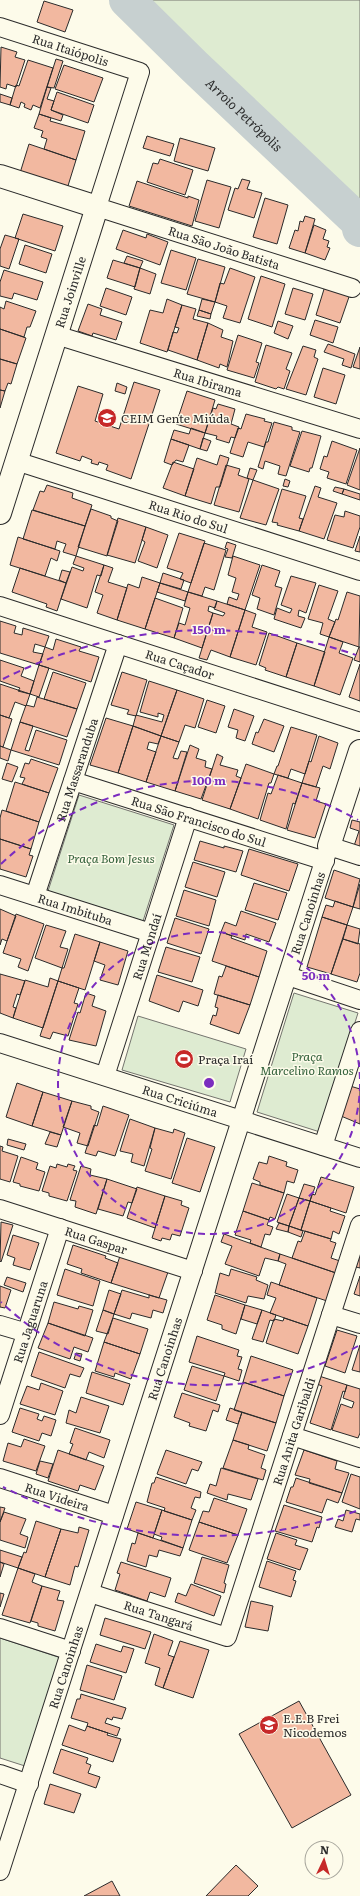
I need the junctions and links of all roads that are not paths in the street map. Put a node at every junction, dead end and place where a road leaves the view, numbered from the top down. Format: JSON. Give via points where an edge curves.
{"nodes":[{"id":1,"x":0,"y":27,"type":"edge"},
{"id":2,"x":140,"y":72,"type":"joint"},
{"id":3,"x":0,"y":176,"type":"edge"},
{"id":4,"x":97,"y":207,"type":"junction"},
{"id":5,"x":352,"y":288,"type":"dead end"},
{"id":6,"x":56,"y":335,"type":"junction"},
{"id":7,"x":360,"y":429,"type":"edge"},
{"id":8,"x":16,"y":461,"type":"junction"},
{"id":9,"x":0,"y":513,"type":"edge"},
{"id":10,"x":360,"y":571,"type":"edge"},
{"id":11,"x":0,"y":606,"type":"edge"},
{"id":12,"x":118,"y":644,"type":"junction"},
{"id":13,"x":360,"y":722,"type":"edge"},
{"id":14,"x":360,"y":751,"type":"edge"},
{"id":15,"x":73,"y":781,"type":"junction"},
{"id":16,"x":188,"y":818,"type":"junction"},
{"id":17,"x":327,"y":854,"type":"junction"},
{"id":18,"x":360,"y":856,"type":"edge"},
{"id":19,"x":0,"y":885,"type":"edge"},
{"id":20,"x":35,"y":896,"type":"junction"},
{"id":21,"x":151,"y":933,"type":"junction"},
{"id":22,"x":288,"y":976,"type":"junction"},
{"id":23,"x":360,"y":1000,"type":"edge"},
{"id":24,"x":360,"y":1031,"type":"edge"},
{"id":25,"x":1,"y":1045,"type":"edge"},
{"id":26,"x":105,"y":1076,"type":"junction"},
{"id":27,"x":242,"y":1120,"type":"junction"},
{"id":28,"x":323,"y":1146,"type":"junction"},
{"id":29,"x":360,"y":1158,"type":"edge"},
{"id":30,"x":0,"y":1209,"type":"edge"},
{"id":31,"x":360,"y":1226,"type":"edge"},
{"id":32,"x":60,"y":1228,"type":"junction"},
{"id":33,"x":193,"y":1271,"type":"junction"},
{"id":34,"x":331,"y":1315,"type":"junction"},
{"id":35,"x":360,"y":1324,"type":"edge"},
{"id":36,"x":0,"y":1325,"type":"edge"},
{"id":37,"x":27,"y":1333,"type":"junction"},
{"id":38,"x":0,"y":1415,"type":"edge"},
{"id":39,"x":292,"y":1436,"type":"junction"},
{"id":40,"x":360,"y":1458,"type":"edge"},
{"id":41,"x":0,"y":1478,"type":"edge"},
{"id":42,"x":114,"y":1515,"type":"junction"},
{"id":43,"x":90,"y":1592,"type":"junction"},
{"id":44,"x":0,"y":1628,"type":"edge"},
{"id":45,"x":227,"y":1637,"type":"joint"},
{"id":46,"x":70,"y":1651,"type":"junction"},
{"id":47,"x":0,"y":1774,"type":"edge"},
{"id":48,"x":29,"y":1784,"type":"junction"},
{"id":49,"x":0,"y":1871,"type":"edge"}],
"edges":[{"from":1,"to":2,"type":"street","name":"Rua Itaiópolis"},
{"from":2,"to":4,"type":"street","name":"Rua Joinville"},
{"from":3,"to":4,"type":"street"},
{"from":4,"to":5,"type":"street","name":"Rua São João Batista"},
{"from":4,"to":6,"type":"street","name":"Rua Joinville"},
{"from":6,"to":7,"type":"street","name":"Rua Ibirama"},
{"from":6,"to":8,"type":"street","name":"Rua Joinville"},
{"from":8,"to":9,"type":"street","name":"Rua Joinville"},
{"from":8,"to":10,"type":"street","name":"Rua Rio do Sul"},
{"from":11,"to":12,"type":"street","name":"Rua Caçador"},
{"from":12,"to":13,"type":"street","name":"Rua Caçador"},
{"from":12,"to":15,"type":"street","name":"Rua Massaranduba"},
{"from":14,"to":17,"type":"street"},
{"from":15,"to":16,"type":"street","name":"Rua São Francisco do Sul"},
{"from":15,"to":20,"type":"street","name":"Rua Massaranduba"},
{"from":16,"to":17,"type":"street","name":"Rua São Francisco do Sul"},
{"from":16,"to":21,"type":"street","name":"Rua Mondaí"},
{"from":17,"to":18,"type":"street","name":"Rua São Francisco do Sul"},
{"from":17,"to":22,"type":"street","name":"Rua Canoinhas"},
{"from":19,"to":20,"type":"street","name":"Rua Imbituba"},
{"from":20,"to":21,"type":"street","name":"Rua Imbituba"},
{"from":21,"to":26,"type":"street","name":"Rua Mondaí"},
{"from":22,"to":23,"type":"street"},
{"from":22,"to":27,"type":"street","name":"Rua Canoinhas"},
{"from":24,"to":28,"type":"street"},
{"from":25,"to":26,"type":"street","name":"Rua Criciúma"},
{"from":26,"to":27,"type":"street","name":"Rua Criciúma"},
{"from":27,"to":28,"type":"street","name":"Rua Criciúma"},
{"from":27,"to":33,"type":"street","name":"Rua Canoinhas"},
{"from":28,"to":29,"type":"street","name":"Rua Criciúma"},
{"from":30,"to":32,"type":"street","name":"Rua Gaspar"},
{"from":31,"to":34,"type":"street","name":"Rua Anita Garibaldi"},
{"from":32,"to":33,"type":"street","name":"Rua Gaspar"},
{"from":32,"to":37,"type":"street","name":"Rua Jaguaruna"},
{"from":33,"to":42,"type":"street","name":"Rua Canoinhas"},
{"from":34,"to":35,"type":"street"},
{"from":34,"to":39,"type":"street","name":"Rua Anita Garibaldi"},
{"from":36,"to":37,"type":"street"},
{"from":37,"to":38,"type":"street","name":"Rua Jaguaruna"},
{"from":39,"to":40,"type":"street"},
{"from":39,"to":45,"type":"street","name":"Rua Anita Garibaldi"},
{"from":41,"to":42,"type":"street","name":"Rua Videira"},
{"from":42,"to":43,"type":"street","name":"Rua Canoinhas"},
{"from":43,"to":45,"type":"street","name":"Rua Tangará"},
{"from":43,"to":46,"type":"street","name":"Rua Canoinhas"},
{"from":44,"to":46,"type":"street"},
{"from":46,"to":48,"type":"street","name":"Rua Canoinhas"},
{"from":47,"to":48,"type":"street"},
{"from":48,"to":49,"type":"street","name":"Rua Canoinhas"}]}
